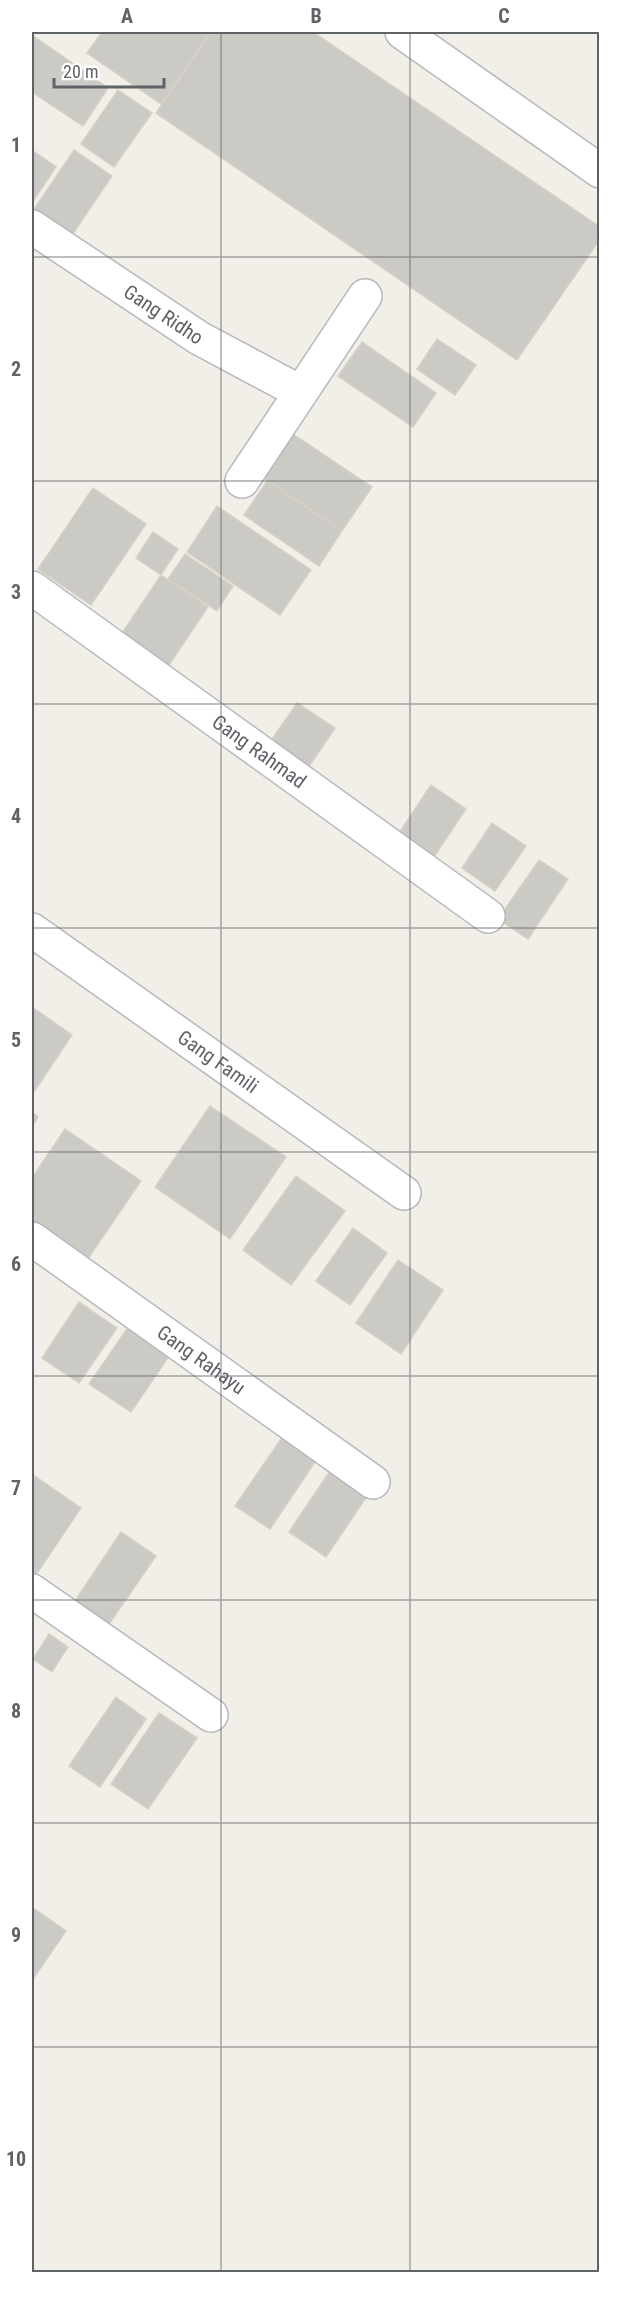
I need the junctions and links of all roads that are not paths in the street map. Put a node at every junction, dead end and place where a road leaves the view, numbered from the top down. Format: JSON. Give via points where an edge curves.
{"nodes":[{"id":1,"x":402,"y":32,"type":"edge"},
{"id":2,"x":600,"y":171,"type":"edge"},
{"id":3,"x":32,"y":227,"type":"edge"},
{"id":4,"x":365,"y":296,"type":"dead end"},
{"id":5,"x":300,"y":392,"type":"junction"},
{"id":6,"x":242,"y":481,"type":"dead end"},
{"id":7,"x":32,"y":588,"type":"edge"},
{"id":8,"x":488,"y":916,"type":"dead end"},
{"id":9,"x":32,"y":930,"type":"edge"},
{"id":10,"x":404,"y":1193,"type":"dead end"},
{"id":11,"x":32,"y":1239,"type":"edge"},
{"id":12,"x":372,"y":1482,"type":"dead end"},
{"id":13,"x":32,"y":1591,"type":"edge"},
{"id":14,"x":211,"y":1715,"type":"dead end"}],
"edges":[{"from":1,"to":2,"type":"street"},
{"from":3,"to":5,"type":"street","name":"Gang Ridho","via":[[199,338]]},
{"from":4,"to":5,"type":"street"},
{"from":5,"to":6,"type":"street"},
{"from":7,"to":8,"type":"street","name":"Gang Rahmad"},
{"from":9,"to":10,"type":"street","name":"Gang Famili"},
{"from":11,"to":12,"type":"street","name":"Gang Rahayu"},
{"from":13,"to":14,"type":"street"}]}
